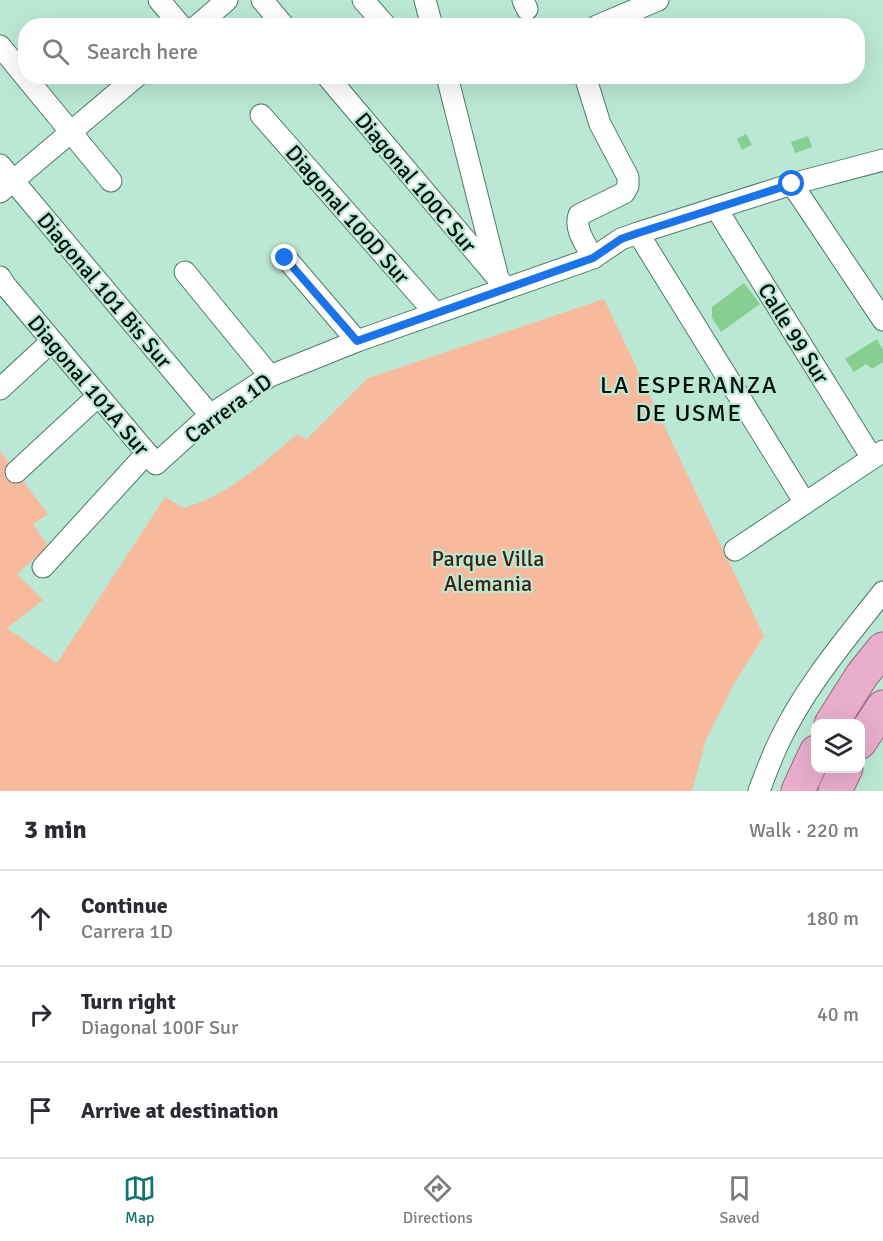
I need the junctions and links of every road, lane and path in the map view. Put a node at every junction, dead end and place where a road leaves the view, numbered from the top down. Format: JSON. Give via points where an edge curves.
{"nodes":[{"id":1,"x":159,"y":0,"type":"edge"},
{"id":2,"x":227,"y":0,"type":"edge"},
{"id":3,"x":262,"y":0,"type":"edge"},
{"id":4,"x":363,"y":0,"type":"edge"},
{"id":5,"x":425,"y":0,"type":"edge"},
{"id":6,"x":658,"y":0,"type":"edge"},
{"id":7,"x":616,"y":8,"type":"edge"},
{"id":8,"x":174,"y":18,"type":"edge"},
{"id":9,"x":206,"y":18,"type":"edge"},
{"id":10,"x":277,"y":18,"type":"edge"},
{"id":11,"x":379,"y":18,"type":"edge"},
{"id":12,"x":430,"y":18,"type":"edge"},
{"id":13,"x":0,"y":46,"type":"edge"},
{"id":14,"x":18,"y":68,"type":"edge"},
{"id":15,"x":31,"y":84,"type":"edge"},
{"id":16,"x":128,"y":84,"type":"edge"},
{"id":17,"x":334,"y":84,"type":"edge"},
{"id":18,"x":438,"y":84,"type":"edge"},
{"id":19,"x":449,"y":84,"type":"edge"},
{"id":20,"x":588,"y":84,"type":"edge"},
{"id":21,"x":455,"y":103,"type":"junction"},
{"id":22,"x":261,"y":115,"type":"dead end"},
{"id":23,"x":71,"y":133,"type":"junction"},
{"id":24,"x":0,"y":165,"type":"edge"},
{"id":25,"x":880,"y":165,"type":"edge"},
{"id":26,"x":111,"y":181,"type":"dead end"},
{"id":27,"x":792,"y":184,"type":"junction"},
{"id":28,"x":7,"y":187,"type":"edge"},
{"id":29,"x":716,"y":208,"type":"junction"},
{"id":30,"x":638,"y":233,"type":"junction"},
{"id":31,"x":285,"y":258,"type":"dead end"},
{"id":32,"x":593,"y":258,"type":"junction"},
{"id":33,"x":185,"y":272,"type":"dead end"},
{"id":34,"x":2,"y":284,"type":"edge"},
{"id":35,"x":502,"y":284,"type":"junction"},
{"id":36,"x":435,"y":313,"type":"junction"},
{"id":37,"x":883,"y":321,"type":"edge"},
{"id":38,"x":52,"y":341,"type":"junction"},
{"id":39,"x":357,"y":341,"type":"junction"},
{"id":40,"x":270,"y":376,"type":"junction"},
{"id":41,"x":0,"y":389,"type":"edge"},
{"id":42,"x":98,"y":396,"type":"junction"},
{"id":43,"x":210,"y":415,"type":"junction"},
{"id":44,"x":878,"y":455,"type":"edge"},
{"id":45,"x":151,"y":459,"type":"junction"},
{"id":46,"x":16,"y":472,"type":"dead end"},
{"id":47,"x":805,"y":504,"type":"junction"},
{"id":48,"x":735,"y":550,"type":"dead end"},
{"id":49,"x":43,"y":567,"type":"dead end"},
{"id":50,"x":883,"y":592,"type":"edge"},
{"id":51,"x":883,"y":649,"type":"edge"},
{"id":52,"x":883,"y":707,"type":"edge"},
{"id":53,"x":834,"y":719,"type":"edge"},
{"id":54,"x":865,"y":736,"type":"edge"},
{"id":55,"x":811,"y":763,"type":"edge"},
{"id":56,"x":844,"y":773,"type":"edge"},
{"id":57,"x":759,"y":791,"type":"edge"},
{"id":58,"x":798,"y":791,"type":"edge"},
{"id":59,"x":835,"y":791,"type":"edge"}],
"edges":[{"from":1,"to":8,"type":"street"},
{"from":2,"to":9,"type":"street"},
{"from":3,"to":10,"type":"street"},
{"from":4,"to":11,"type":"street"},
{"from":5,"to":12,"type":"street"},
{"from":6,"to":7,"type":"street"},
{"from":13,"to":14,"type":"street"},
{"from":15,"to":23,"type":"street"},
{"from":16,"to":23,"type":"street"},
{"from":17,"to":35,"type":"street","name":"Diagonal 100C Sur"},
{"from":18,"to":21,"type":"street"},
{"from":19,"to":21,"type":"street"},
{"from":20,"to":32,"type":"street","via":[[600,124],[628,177],[624,193],[579,215],[578,229]]},
{"from":21,"to":35,"type":"street"},
{"from":22,"to":36,"type":"street","name":"Diagonal 100D Sur"},
{"from":23,"to":26,"type":"street"},
{"from":23,"to":28,"type":"street"},
{"from":24,"to":28,"type":"street","name":"Diagonal 101 Bis Sur"},
{"from":25,"to":27,"type":"street","name":"Carrera 1D"},
{"from":27,"to":29,"type":"street","name":"Carrera 1D"},
{"from":27,"to":37,"type":"street"},
{"from":28,"to":43,"type":"street","name":"Diagonal 101 Bis Sur"},
{"from":29,"to":30,"type":"street","name":"Carrera 1D"},
{"from":29,"to":44,"type":"street","name":"Calle 99 Sur"},
{"from":30,"to":32,"type":"street","name":"Carrera 1D","via":[[621,239]]},
{"from":30,"to":47,"type":"street"},
{"from":31,"to":39,"type":"street"},
{"from":32,"to":35,"type":"street","name":"Carrera 1D"},
{"from":33,"to":40,"type":"street"},
{"from":34,"to":38,"type":"street","name":"Diagonal 101A Sur"},
{"from":35,"to":36,"type":"street","name":"Carrera 1D"},
{"from":36,"to":39,"type":"street","name":"Carrera 1D"},
{"from":38,"to":41,"type":"street"},
{"from":38,"to":42,"type":"street","name":"Diagonal 101A Sur"},
{"from":39,"to":40,"type":"street","name":"Carrera 1D"},
{"from":40,"to":43,"type":"street","name":"Carrera 1D"},
{"from":42,"to":45,"type":"street","name":"Diagonal 101A Sur"},
{"from":42,"to":46,"type":"street"},
{"from":43,"to":45,"type":"street","name":"Carrera 1D"},
{"from":44,"to":47,"type":"street"},
{"from":45,"to":49,"type":"street","name":"Carrera 1D"},
{"from":47,"to":48,"type":"street"},
{"from":50,"to":57,"type":"street","via":[[805,696],[778,743]]},
{"from":51,"to":53,"type":"highway"},
{"from":52,"to":54,"type":"highway"},
{"from":55,"to":58,"type":"highway"},
{"from":56,"to":59,"type":"highway"}]}
